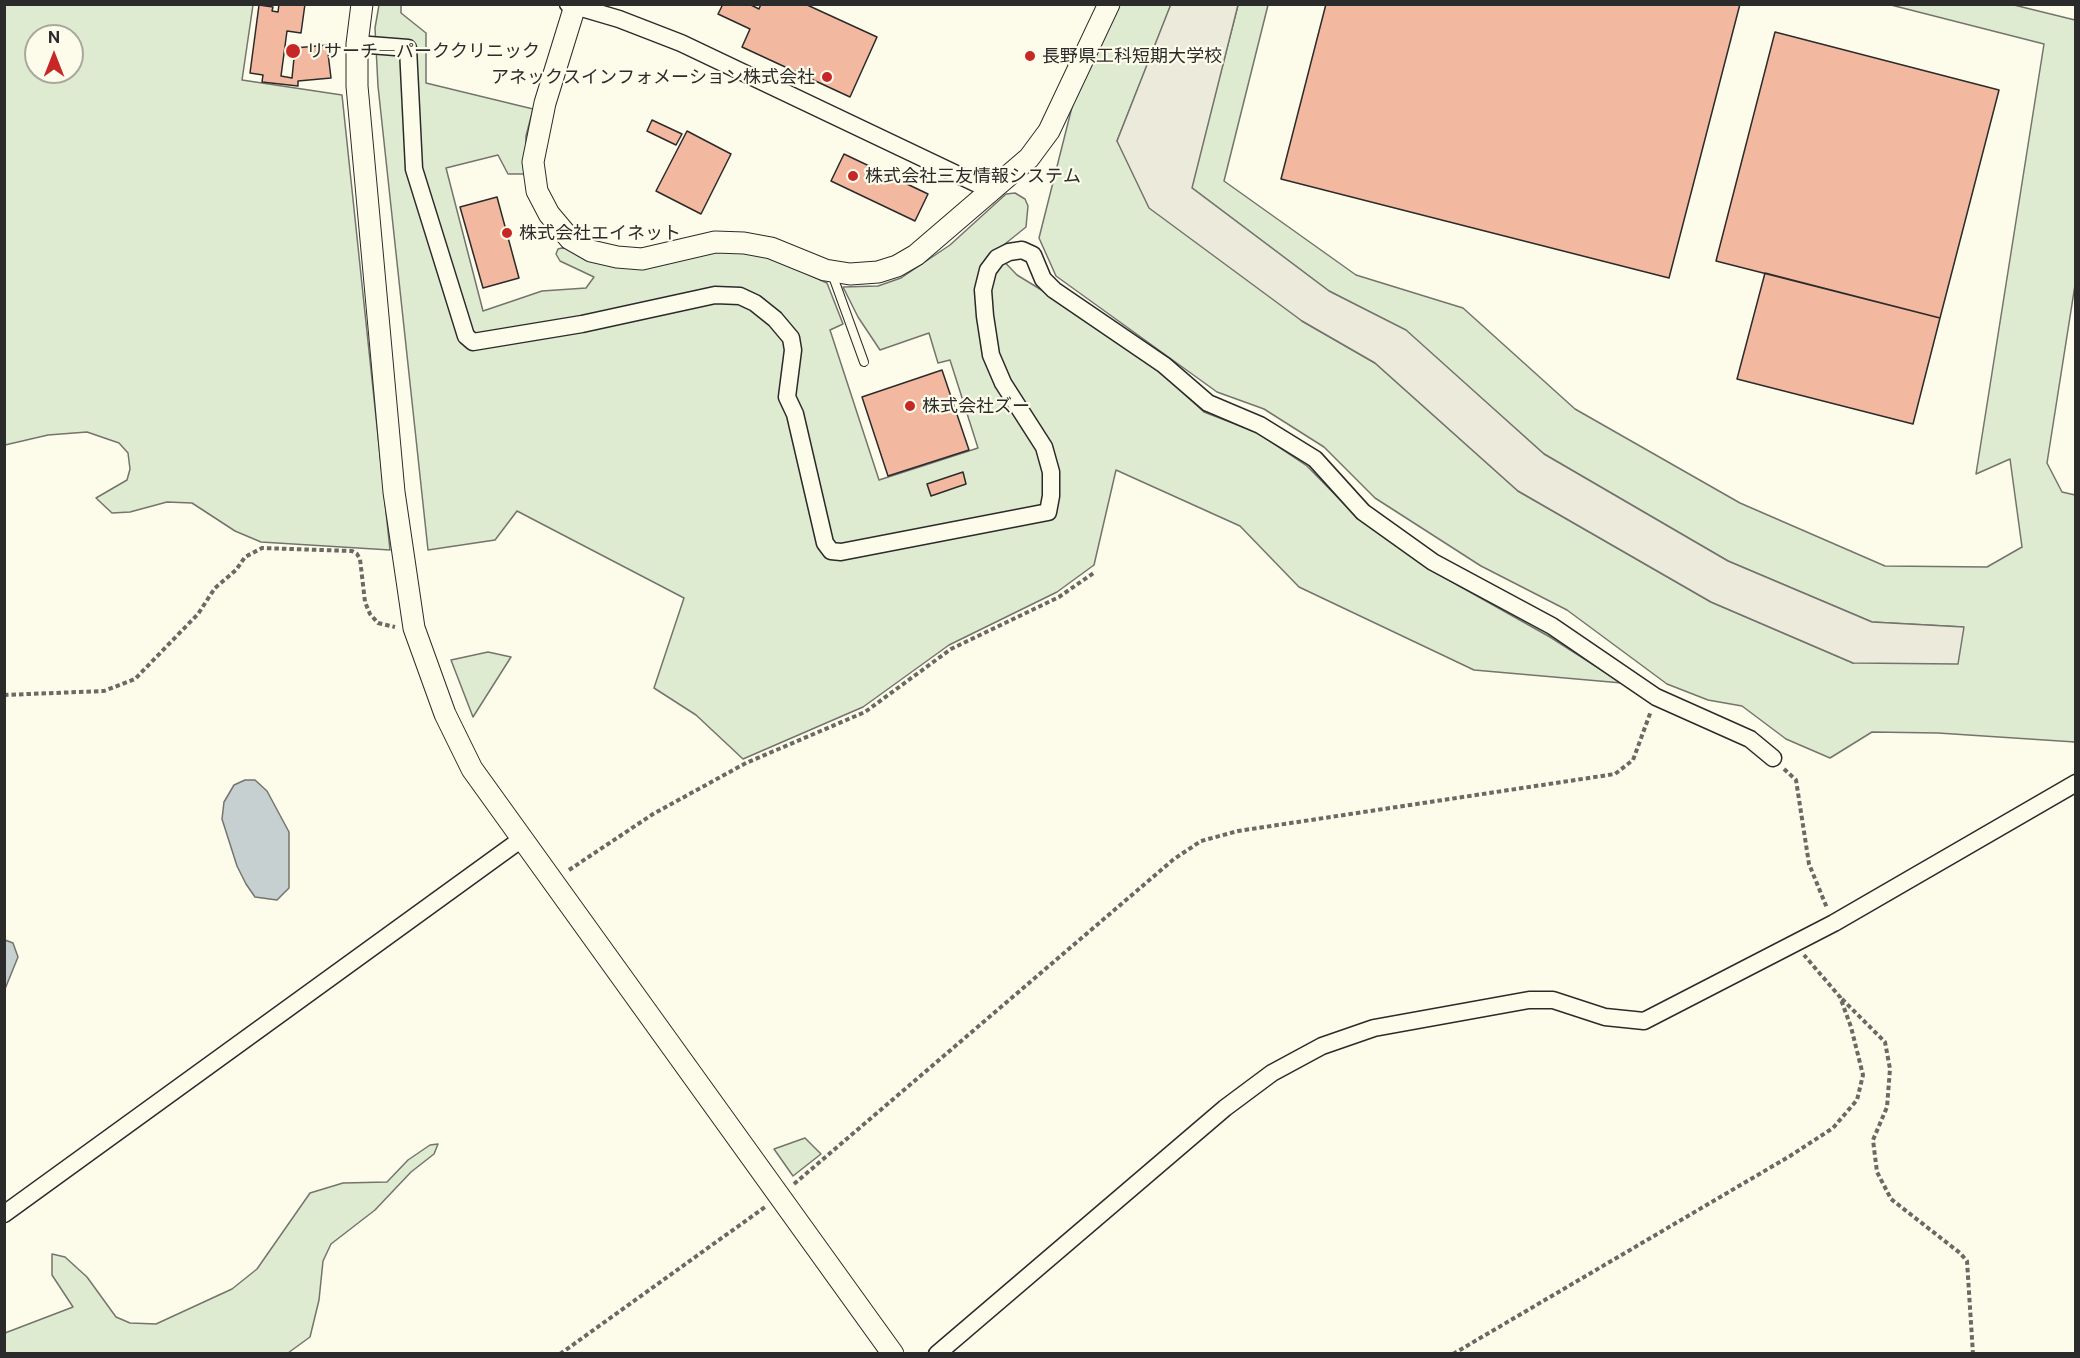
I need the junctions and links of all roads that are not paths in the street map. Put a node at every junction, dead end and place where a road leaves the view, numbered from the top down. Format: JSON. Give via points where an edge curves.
{"nodes":[{"id":1,"x":362,"y":4,"type":"edge"},
{"id":2,"x":1109,"y":4,"type":"edge"},
{"id":3,"x":571,"y":5,"type":"edge"},
{"id":4,"x":357,"y":44,"type":"junction"},
{"id":5,"x":992,"y":191,"type":"junction"},
{"id":6,"x":831,"y":271,"type":"junction"},
{"id":7,"x":864,"y":362,"type":"dead end"},
{"id":8,"x":1773,"y":758,"type":"road end"},
{"id":9,"x":2076,"y":783,"type":"edge"},
{"id":10,"x":523,"y":838,"type":"junction"},
{"id":11,"x":4,"y":1214,"type":"edge"},
{"id":12,"x":893,"y":1353,"type":"edge"},
{"id":13,"x":937,"y":1353,"type":"edge"}],
"edges":[{"from":1,"to":4,"type":"street"},
{"from":2,"to":5,"type":"street","via":[[1048,131],[1029,158]]},
{"from":3,"to":5,"type":"street","via":[[681,43]]},
{"from":3,"to":6,"type":"street","via":[[533,162],[537,191],[549,214],[570,239],[591,251],[642,259],[715,242],[744,243],[771,248]]},
{"from":4,"to":8,"type":"street","via":[[408,48],[414,169],[466,336],[473,342],[582,324],[715,295],[740,296],[755,303],[791,338],[787,396],[795,414],[825,543],[831,551],[1048,512],[1051,472],[1044,447],[991,355],[983,290],[987,270],[997,258],[1022,250],[1033,255],[1043,279],[1054,290],[1164,365],[1208,403],[1260,425],[1315,459],[1363,512],[1433,562],[1552,626],[1656,697],[1726,726]]},
{"from":4,"to":10,"type":"street","via":[[357,86],[380,357],[402,565],[414,628],[445,714],[472,770]]},
{"from":5,"to":6,"type":"street","via":[[916,255],[897,266],[878,272]]},
{"from":6,"to":7,"type":"lane"},
{"from":9,"to":13,"type":"street","via":[[1834,923],[1644,1021],[1605,1017],[1553,1000],[1528,1000],[1374,1028],[1322,1046],[1272,1073],[1225,1108]]},
{"from":10,"to":11,"type":"street"},
{"from":10,"to":12,"type":"street"}]}
